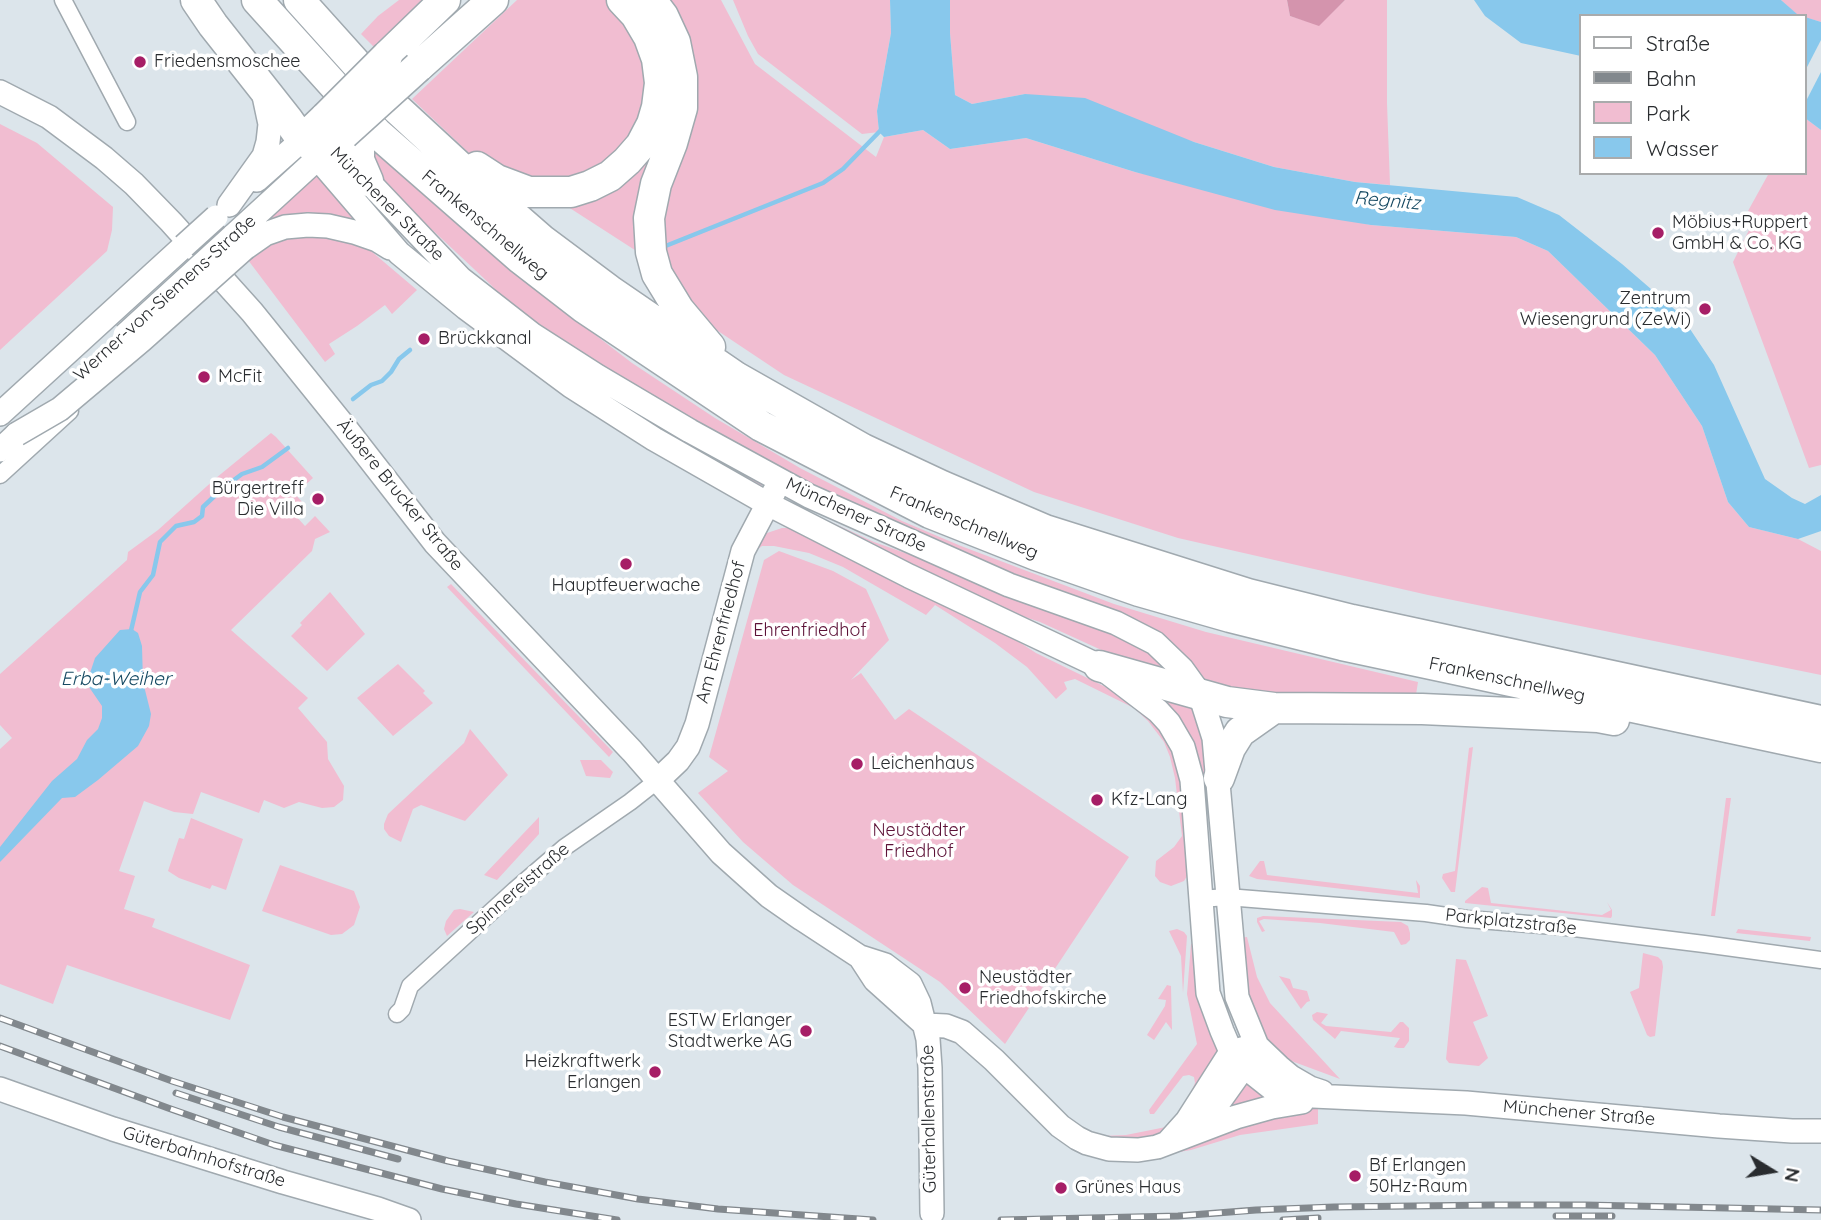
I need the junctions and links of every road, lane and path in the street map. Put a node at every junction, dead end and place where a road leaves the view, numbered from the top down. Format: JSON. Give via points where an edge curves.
{"nodes":[{"id":1,"x":63,"y":0,"type":"edge"},
{"id":2,"x":196,"y":0,"type":"edge"},
{"id":3,"x":257,"y":0,"type":"edge"},
{"id":4,"x":299,"y":0,"type":"edge"},
{"id":5,"x":444,"y":0,"type":"edge"},
{"id":6,"x":493,"y":0,"type":"edge"},
{"id":7,"x":621,"y":0,"type":"edge"},
{"id":8,"x":651,"y":0,"type":"edge"},
{"id":9,"x":263,"y":90,"type":"junction"},
{"id":10,"x":0,"y":92,"type":"edge"},
{"id":11,"x":388,"y":106,"type":"junction"},
{"id":12,"x":127,"y":122,"type":"dead end"},
{"id":13,"x":330,"y":140,"type":"junction"},
{"id":14,"x":368,"y":181,"type":"joint"},
{"id":15,"x":223,"y":211,"type":"junction"},
{"id":16,"x":239,"y":242,"type":"junction"},
{"id":17,"x":398,"y":253,"type":"junction"},
{"id":18,"x":224,"y":281,"type":"junction"},
{"id":19,"x":736,"y":377,"type":"junction"},
{"id":20,"x":0,"y":414,"type":"edge"},
{"id":21,"x":0,"y":450,"type":"edge"},
{"id":22,"x":0,"y":475,"type":"edge"},
{"id":23,"x":780,"y":480,"type":"junction"},
{"id":24,"x":768,"y":504,"type":"junction"},
{"id":25,"x":1099,"y":666,"type":"junction"},
{"id":26,"x":1200,"y":694,"type":"junction"},
{"id":27,"x":1274,"y":708,"type":"junction"},
{"id":28,"x":1821,"y":721,"type":"edge"},
{"id":29,"x":1733,"y":728,"type":"junction"},
{"id":30,"x":1821,"y":747,"type":"edge"},
{"id":31,"x":1219,"y":778,"type":"junction"},
{"id":32,"x":658,"y":780,"type":"junction"},
{"id":33,"x":1227,"y":897,"type":"junction"},
{"id":34,"x":1200,"y":899,"type":"junction"},
{"id":35,"x":1821,"y":960,"type":"edge"},
{"id":36,"x":397,"y":1014,"type":"dead end"},
{"id":37,"x":925,"y":1025,"type":"junction"},
{"id":38,"x":1257,"y":1046,"type":"junction"},
{"id":39,"x":1238,"y":1060,"type":"junction"},
{"id":40,"x":0,"y":1088,"type":"edge"},
{"id":41,"x":1339,"y":1097,"type":"junction"},
{"id":42,"x":1821,"y":1131,"type":"edge"},
{"id":43,"x":1166,"y":1143,"type":"junction"},
{"id":44,"x":932,"y":1213,"type":"dead end"},
{"id":45,"x":409,"y":1220,"type":"edge"}],
"edges":[{"from":1,"to":12,"type":"street"},
{"from":2,"to":9,"type":"highway"},
{"from":3,"to":29,"type":"highway","name":"Frankenschnellweg","via":[[377,133],[583,307],[761,425],[930,513],[1075,569],[1230,617]]},
{"from":4,"to":11,"type":"highway","name":"Frankenschnellweg"},
{"from":5,"to":13,"type":"highway","bridge":true,"via":[[387,55]]},
{"from":6,"to":11,"type":"highway","bridge":true,"via":[[418,67]]},
{"from":7,"to":11,"type":"highway","via":[[636,15],[657,59],[657,107],[641,145],[610,176],[590,187],[571,192],[529,191],[497,180]]},
{"from":8,"to":19,"type":"highway","via":[[675,42],[682,108],[656,184],[649,218],[651,252],[657,274],[679,310]]},
{"from":9,"to":13,"type":"highway","via":[[289,120]]},
{"from":9,"to":15,"type":"main road","via":[[270,124],[264,156]]},
{"from":10,"to":18,"type":"main road","name":"Äußere Brucker Straße","via":[[49,117],[104,158]]},
{"from":11,"to":13,"type":"highway","bridge":true},
{"from":11,"to":19,"type":"highway","name":"Frankenschnellweg","via":[[542,240]]},
{"from":13,"to":14,"type":"highway","via":[[359,160]]},
{"from":13,"to":15,"type":"main road","name":"Werner-von-Siemens-Straße"},
{"from":13,"to":16,"type":"main road","name":"Werner-von-Siemens-Straße"},
{"from":13,"to":17,"type":"main road","name":"Münchener Straße","via":[[368,216]]},
{"from":14,"to":23,"type":"main road","name":"Münchener Straße","via":[[460,278],[533,335]]},
{"from":15,"to":20,"type":"main road","name":"Werner-von-Siemens-Straße","bridge":true},
{"from":16,"to":17,"type":"main road","via":[[285,227],[328,226],[377,240]]},
{"from":16,"to":21,"type":"main road","bridge":true,"via":[[142,340],[60,409],[17,433]]},
{"from":17,"to":24,"type":"main road","name":"Münchener Straße","via":[[571,386]]},
{"from":18,"to":22,"type":"street"},
{"from":18,"to":32,"type":"main road","name":"Äußere Brucker Straße","via":[[430,538]]},
{"from":19,"to":28,"type":"highway","name":"Frankenschnellweg","via":[[863,449],[942,486],[1045,530],[1153,566],[1352,620]]},
{"from":23,"to":24,"type":"main road","name":"Am Ehrenfriedhof"},
{"from":23,"to":26,"type":"main road","name":"Münchener Straße","via":[[1009,585],[1116,623],[1155,643],[1182,668]]},
{"from":24,"to":25,"type":"main road","name":"Münchener Straße"},
{"from":24,"to":32,"type":"main road","name":"Am Ehrenfriedhof","via":[[743,551],[688,747]]},
{"from":25,"to":26,"type":"highway"},
{"from":25,"to":34,"type":"main road","name":"Münchener Straße","via":[[1158,711],[1183,747],[1192,780]]},
{"from":26,"to":27,"type":"highway"},
{"from":26,"to":31,"type":"main road","name":"Münchener Straße","via":[[1214,738]]},
{"from":27,"to":29,"type":"highway","via":[[1449,710],[1598,718],[1665,728]]},
{"from":27,"to":31,"type":"highway","via":[[1240,732]]},
{"from":29,"to":30,"type":"highway","name":"Frankenschnellweg"},
{"from":31,"to":33,"type":"main road","name":"Münchener Straße"},
{"from":32,"to":36,"type":"street","name":"Spinnereistraße","via":[[565,847],[515,890],[410,986]]},
{"from":32,"to":37,"type":"main road","name":"Äußere Brucker Straße","via":[[697,827],[769,896],[860,957],[885,965],[910,984]]},
{"from":33,"to":34,"type":"street","name":"Parkplatzstraße"},
{"from":33,"to":35,"type":"street","name":"Parkplatzstraße","via":[[1426,913]]},
{"from":33,"to":38,"type":"main road","name":"Münchener Straße","via":[[1237,998]]},
{"from":34,"to":39,"type":"main road","name":"Münchener Straße","via":[[1208,993]]},
{"from":37,"to":43,"type":"main road","via":[[952,1028],[968,1037],[1077,1138],[1121,1150]]},
{"from":37,"to":44,"type":"main road","name":"Güterhallenstraße"},
{"from":38,"to":39,"type":"main road"},
{"from":38,"to":41,"type":"main road","name":"Münchener Straße","via":[[1291,1077]]},
{"from":39,"to":41,"type":"main road","name":"Münchener Straße","via":[[1274,1090]]},
{"from":39,"to":43,"type":"main road"},
{"from":40,"to":45,"type":"main road","name":"Güterbahnhofstraße","via":[[113,1129]]},
{"from":41,"to":42,"type":"main road","name":"Münchener Straße"},
{"from":41,"to":43,"type":"main road","via":[[1272,1107]]}]}
